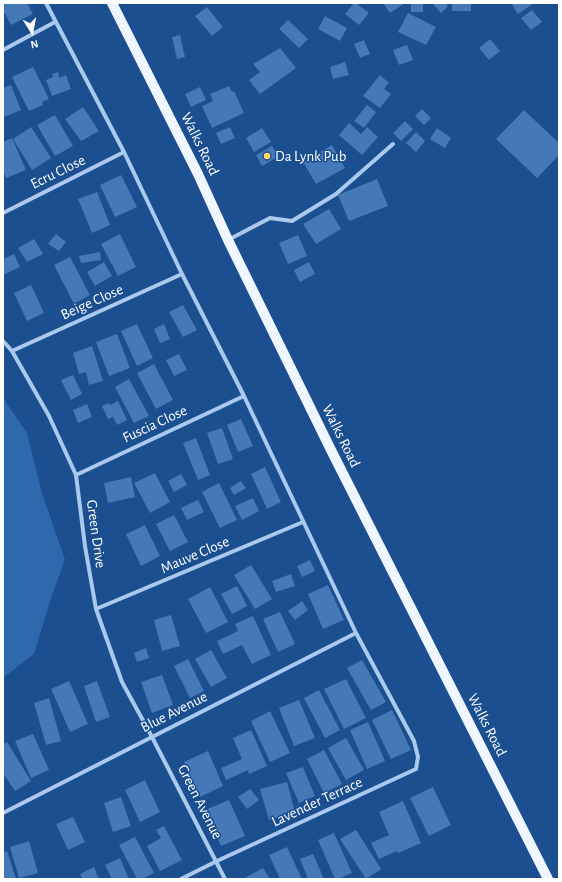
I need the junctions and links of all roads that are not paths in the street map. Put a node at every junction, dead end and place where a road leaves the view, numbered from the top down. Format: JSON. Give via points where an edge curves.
{"nodes":[{"id":1,"x":46,"y":3,"type":"edge"},
{"id":2,"x":112,"y":3,"type":"edge"},
{"id":3,"x":55,"y":22,"type":"junction"},
{"id":4,"x":3,"y":50,"type":"edge"},
{"id":5,"x":393,"y":144,"type":"dead end"},
{"id":6,"x":124,"y":152,"type":"junction"},
{"id":7,"x":3,"y":213,"type":"edge"},
{"id":8,"x":228,"y":240,"type":"junction"},
{"id":9,"x":182,"y":274,"type":"junction"},
{"id":10,"x":3,"y":341,"type":"edge"},
{"id":11,"x":12,"y":351,"type":"junction"},
{"id":12,"x":244,"y":396,"type":"junction"},
{"id":13,"x":76,"y":475,"type":"junction"},
{"id":14,"x":303,"y":522,"type":"junction"},
{"id":15,"x":96,"y":609,"type":"junction"},
{"id":16,"x":356,"y":633,"type":"junction"},
{"id":17,"x":152,"y":737,"type":"junction"},
{"id":18,"x":3,"y":813,"type":"edge"},
{"id":19,"x":217,"y":861,"type":"junction"},
{"id":20,"x":181,"y":879,"type":"edge"},
{"id":21,"x":225,"y":879,"type":"edge"},
{"id":22,"x":548,"y":879,"type":"edge"}],
"edges":[{"from":1,"to":3,"type":"street"},
{"from":2,"to":8,"type":"main road","name":"Walks Road","via":[[198,174]]},
{"from":3,"to":4,"type":"street"},
{"from":3,"to":6,"type":"street"},
{"from":5,"to":8,"type":"street","via":[[336,194],[292,221],[270,218]]},
{"from":6,"to":7,"type":"street","name":"Ecru Close"},
{"from":6,"to":9,"type":"street"},
{"from":8,"to":22,"type":"main road","name":"Walks Road","via":[[334,457]]},
{"from":9,"to":11,"type":"street","name":"Beige Close"},
{"from":9,"to":12,"type":"street"},
{"from":10,"to":11,"type":"street","name":"Green Drive"},
{"from":11,"to":13,"type":"street","name":"Green Drive","via":[[49,416]]},
{"from":12,"to":13,"type":"street","name":"Fuscia Close"},
{"from":12,"to":14,"type":"street"},
{"from":13,"to":15,"type":"street","name":"Green Drive"},
{"from":14,"to":15,"type":"street","name":"Mauve Close"},
{"from":14,"to":16,"type":"street"},
{"from":15,"to":17,"type":"street","name":"Green Drive","via":[[122,682]]},
{"from":16,"to":17,"type":"street","name":"Blue Avenue"},
{"from":16,"to":19,"type":"street","name":"Lavender Terrace","via":[[414,742],[418,757],[416,769]]},
{"from":17,"to":18,"type":"street","name":"Blue Avenue"},
{"from":17,"to":19,"type":"street","name":"Green Avenue"},
{"from":19,"to":20,"type":"street"},
{"from":19,"to":21,"type":"street","name":"Green Avenue"}]}
